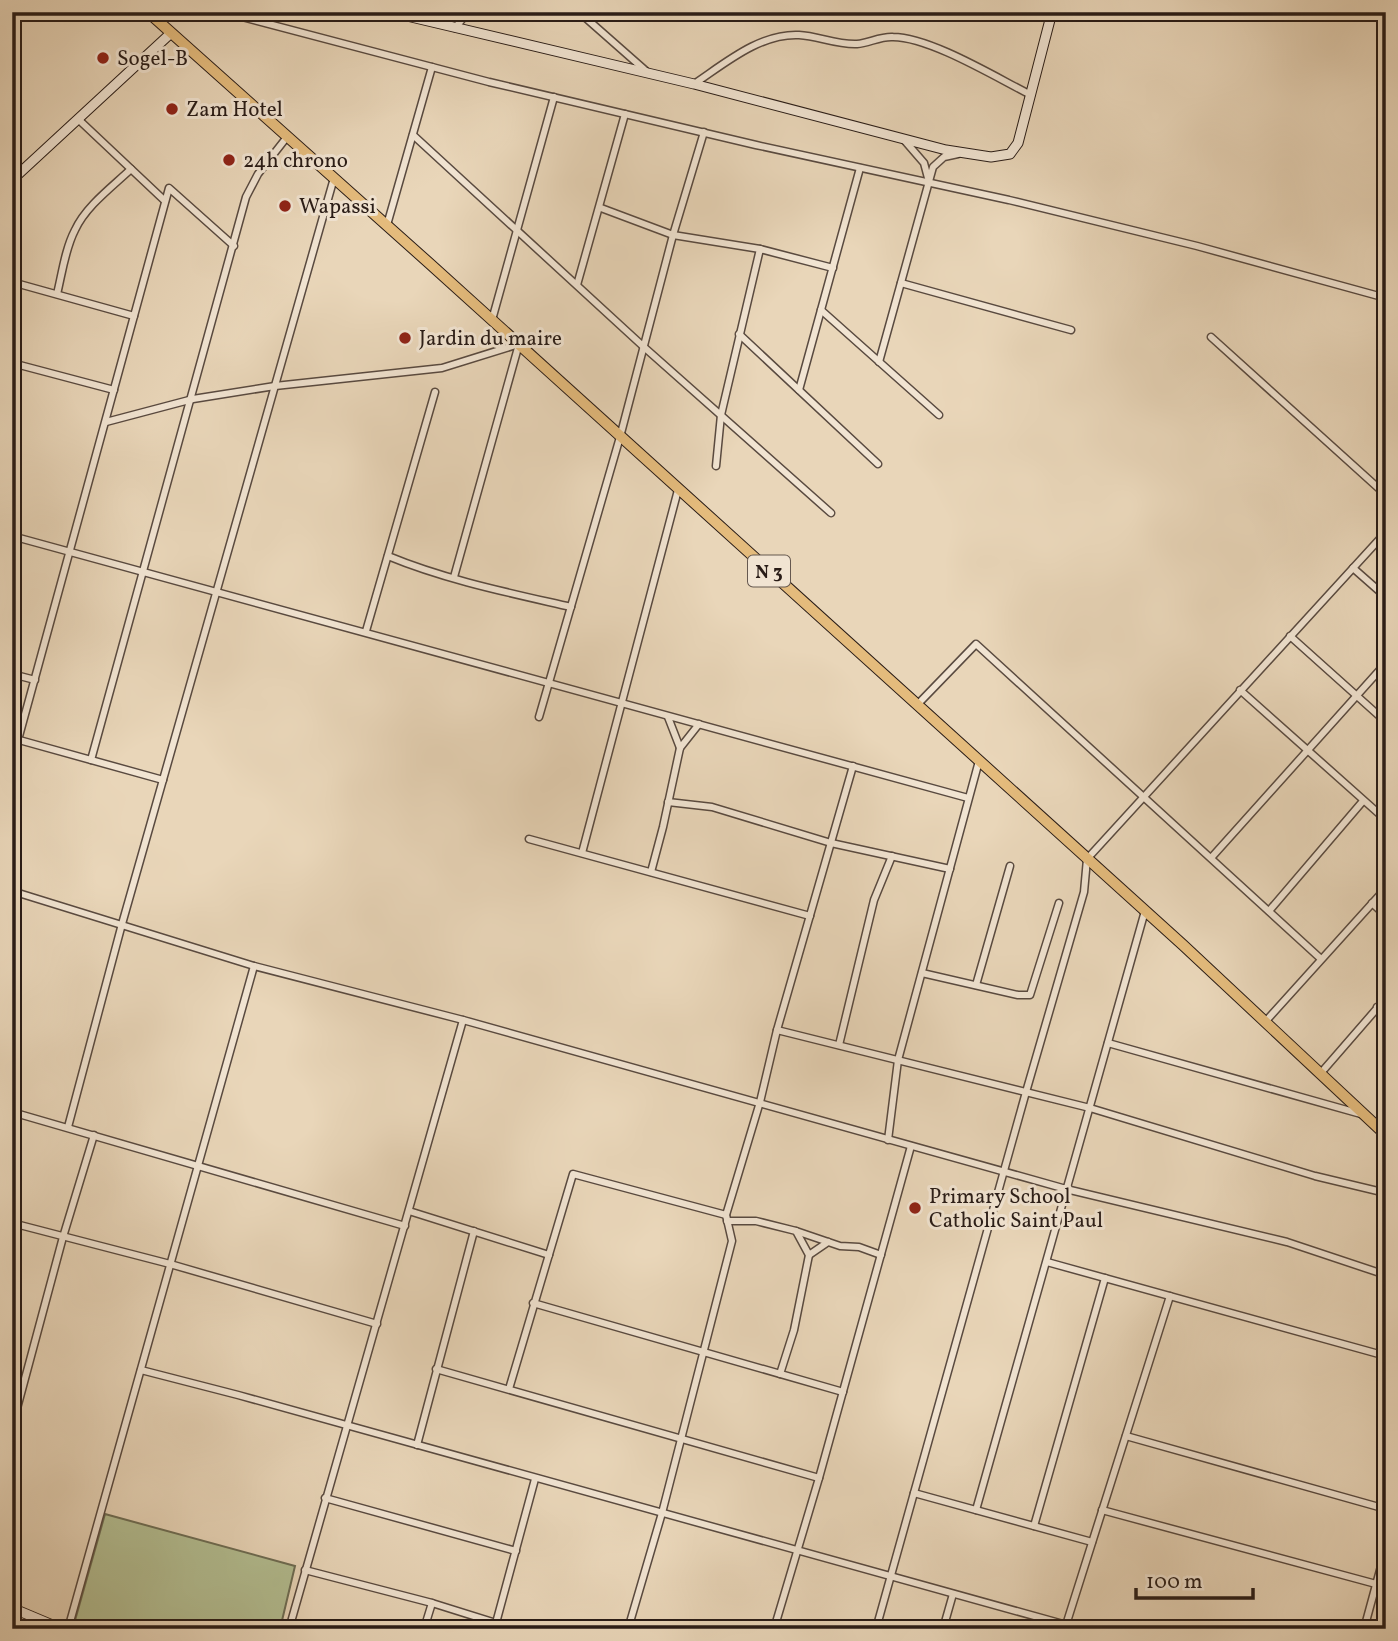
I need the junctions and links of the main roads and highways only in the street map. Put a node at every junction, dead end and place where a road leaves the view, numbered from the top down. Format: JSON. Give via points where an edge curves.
{"nodes":[{"id":1,"x":148,"y":12,"type":"edge"},
{"id":2,"x":1386,"y":1135,"type":"edge"}],
"edges":[{"from":1,"to":2,"type":"main road","number":"N 3","via":[[1145,911]]}]}
